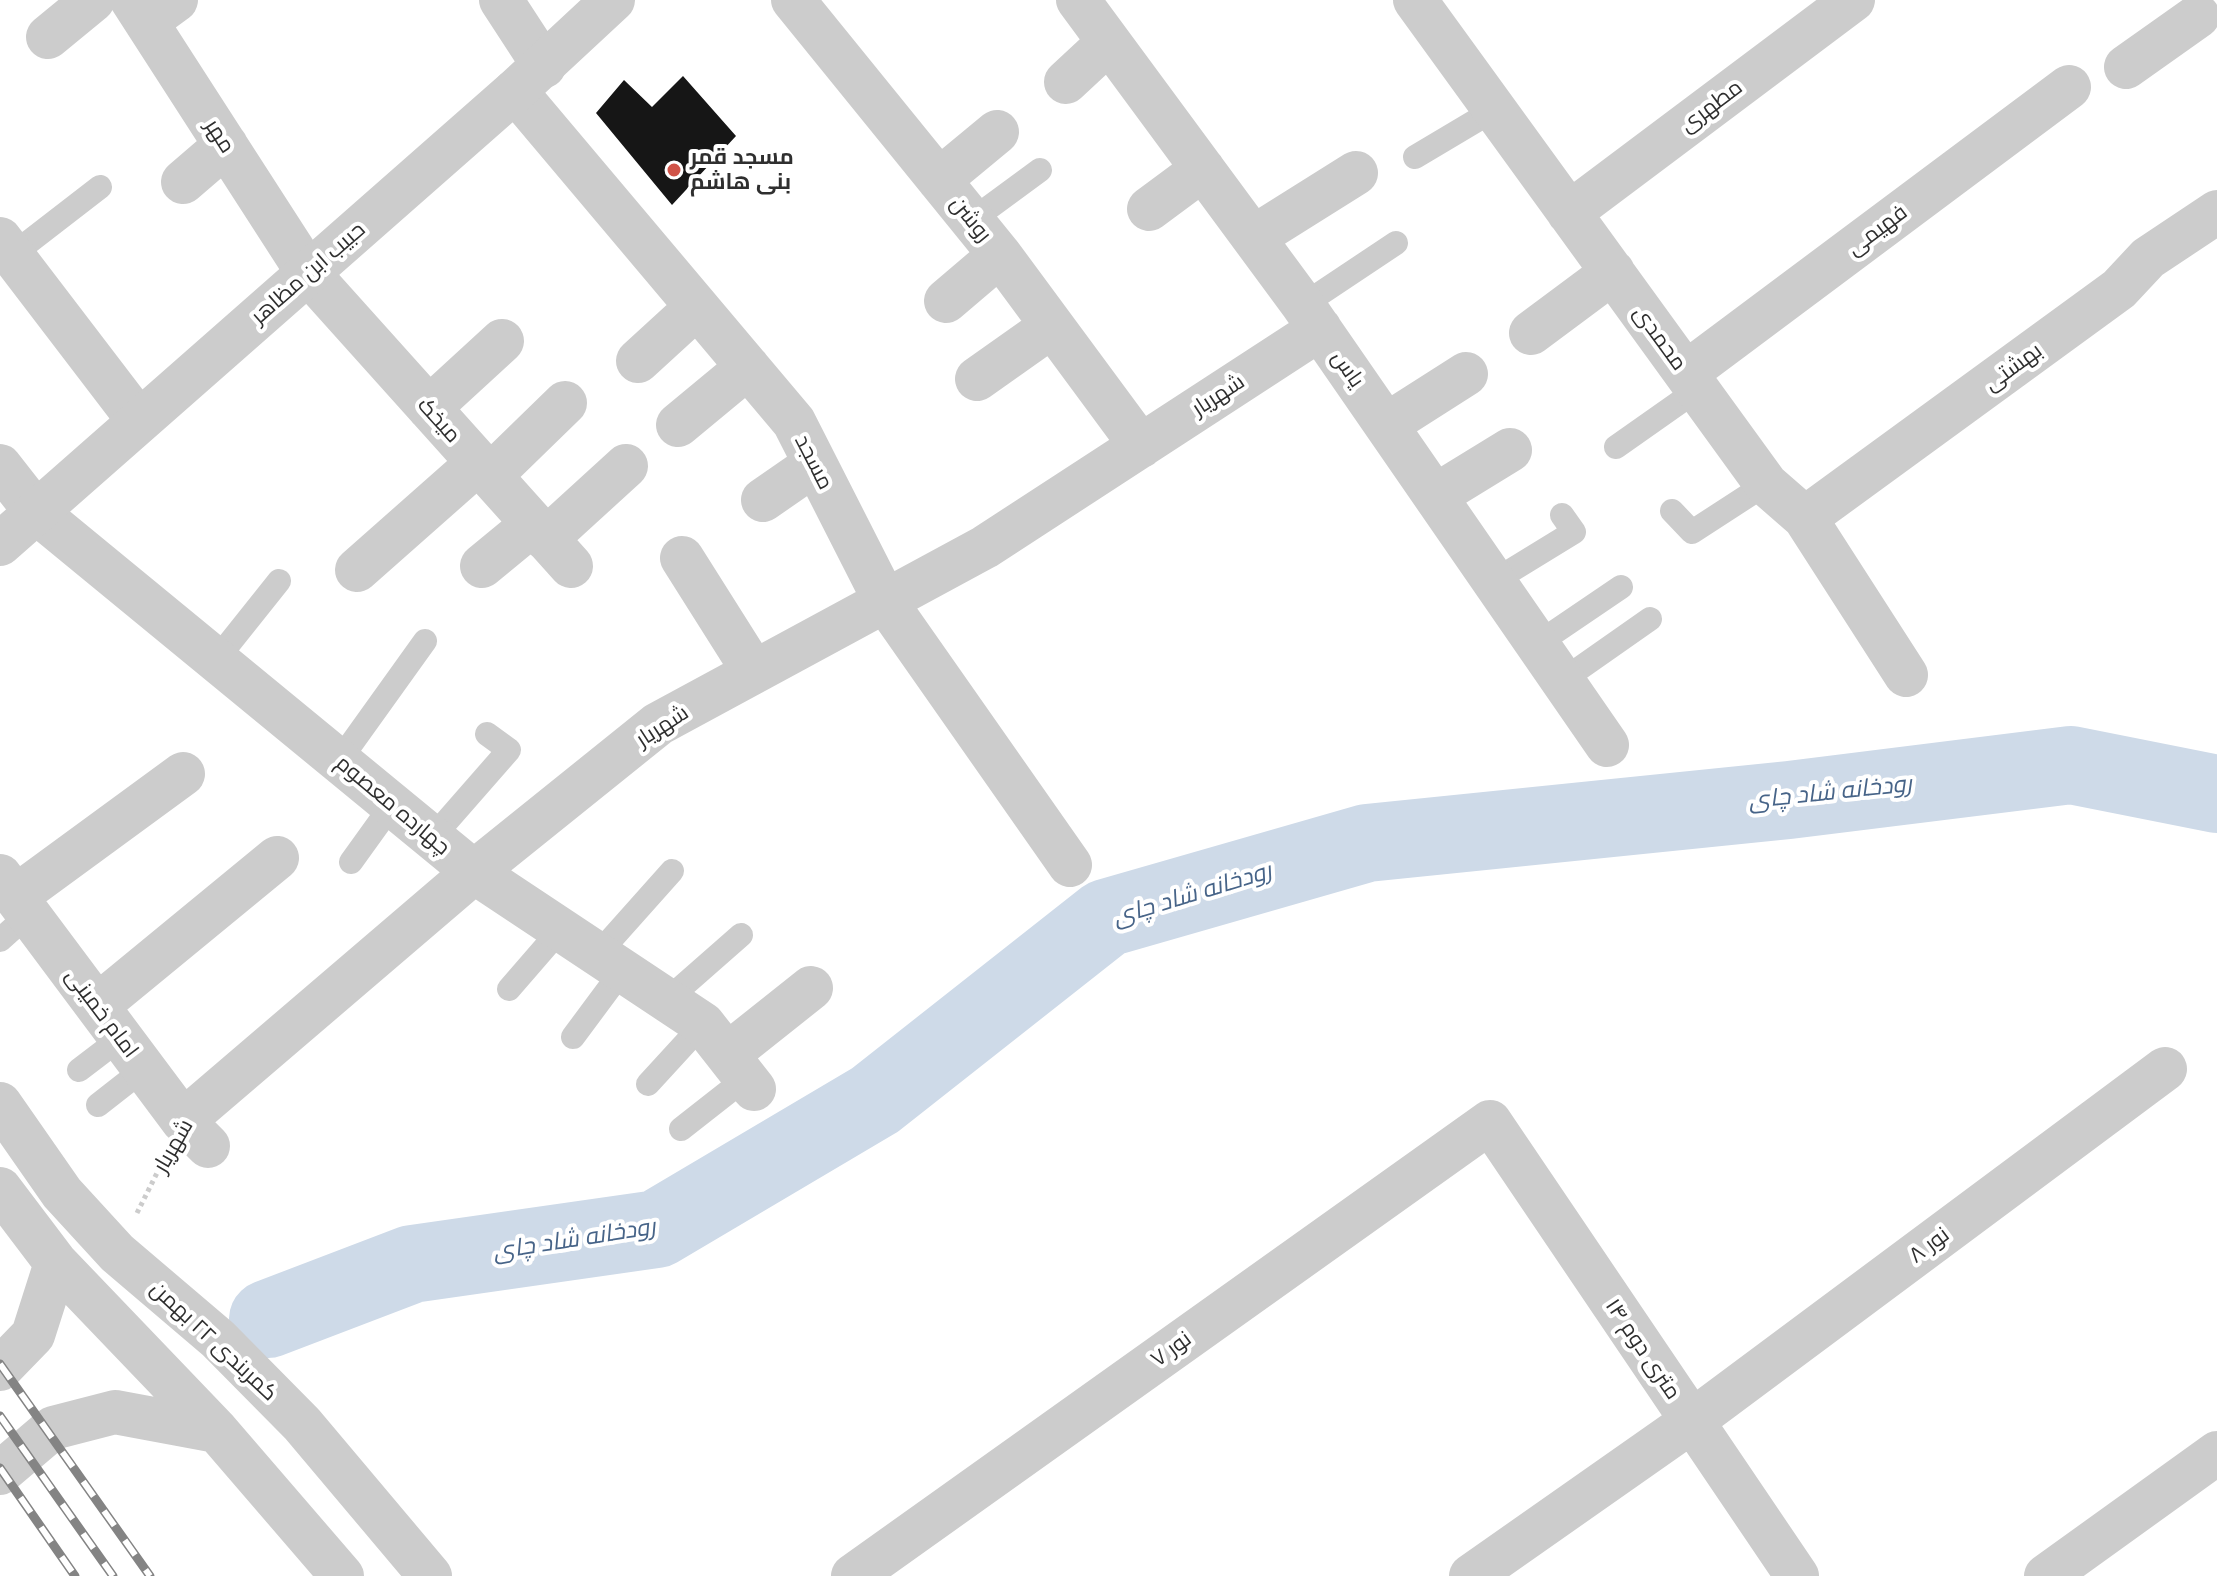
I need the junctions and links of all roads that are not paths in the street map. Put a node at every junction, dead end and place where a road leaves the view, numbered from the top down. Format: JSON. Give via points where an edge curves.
{"nodes":[{"id":1,"x":93,"y":0,"type":"edge"},
{"id":2,"x":501,"y":0,"type":"edge"},
{"id":3,"x":613,"y":0,"type":"edge"},
{"id":4,"x":793,"y":0,"type":"edge"},
{"id":5,"x":1415,"y":0,"type":"edge"},
{"id":6,"x":1853,"y":0,"type":"edge"},
{"id":7,"x":1081,"y":1,"type":"edge"},
{"id":8,"x":151,"y":7,"type":"edge"},
{"id":9,"x":2200,"y":19,"type":"edge"},
{"id":10,"x":48,"y":37,"type":"dead end"},
{"id":11,"x":1109,"y":42,"type":"junction"},
{"id":12,"x":2126,"y":67,"type":"dead end"},
{"id":13,"x":530,"y":79,"type":"junction"},
{"id":14,"x":1066,"y":82,"type":"dead end"},
{"id":15,"x":2069,"y":87,"type":"dead end"},
{"id":16,"x":1494,"y":110,"type":"junction"},
{"id":17,"x":997,"y":132,"type":"dead end"},
{"id":18,"x":226,"y":145,"type":"junction"},
{"id":19,"x":1415,"y":157,"type":"dead end"},
{"id":20,"x":1203,"y":169,"type":"junction"},
{"id":21,"x":1040,"y":170,"type":"dead end"},
{"id":22,"x":1356,"y":173,"type":"dead end"},
{"id":23,"x":939,"y":180,"type":"junction"},
{"id":24,"x":183,"y":182,"type":"dead end"},
{"id":25,"x":100,"y":187,"type":"dead end"},
{"id":26,"x":1149,"y":209,"type":"dead end"},
{"id":27,"x":2217,"y":212,"type":"edge"},
{"id":28,"x":1569,"y":213,"type":"junction"},
{"id":29,"x":972,"y":220,"type":"junction"},
{"id":30,"x":1254,"y":237,"type":"junction"},
{"id":31,"x":1396,"y":243,"type":"dead end"},
{"id":32,"x":6,"y":247,"type":"edge"},
{"id":33,"x":1000,"y":255,"type":"junction"},
{"id":34,"x":1613,"y":272,"type":"junction"},
{"id":35,"x":308,"y":273,"type":"junction"},
{"id":36,"x":946,"y":301,"type":"dead end"},
{"id":37,"x":697,"y":307,"type":"junction"},
{"id":38,"x":1312,"y":317,"type":"junction"},
{"id":39,"x":1052,"y":326,"type":"junction"},
{"id":40,"x":1531,"y":333,"type":"dead end"},
{"id":41,"x":502,"y":341,"type":"dead end"},
{"id":42,"x":638,"y":361,"type":"dead end"},
{"id":43,"x":748,"y":367,"type":"junction"},
{"id":44,"x":1466,"y":374,"type":"dead end"},
{"id":45,"x":977,"y":379,"type":"dead end"},
{"id":46,"x":1692,"y":381,"type":"junction"},
{"id":47,"x":565,"y":403,"type":"dead end"},
{"id":48,"x":429,"y":408,"type":"junction"},
{"id":49,"x":139,"y":421,"type":"junction"},
{"id":50,"x":678,"y":425,"type":"dead end"},
{"id":51,"x":1386,"y":425,"type":"junction"},
{"id":52,"x":1141,"y":446,"type":"junction"},
{"id":53,"x":1616,"y":447,"type":"dead end"},
{"id":54,"x":1510,"y":450,"type":"dead end"},
{"id":55,"x":815,"y":464,"type":"junction"},
{"id":56,"x":0,"y":466,"type":"edge"},
{"id":57,"x":626,"y":466,"type":"dead end"},
{"id":58,"x":484,"y":470,"type":"junction"},
{"id":59,"x":1766,"y":484,"type":"junction"},
{"id":60,"x":1435,"y":496,"type":"junction"},
{"id":61,"x":763,"y":500,"type":"dead end"},
{"id":62,"x":1672,"y":511,"type":"dead end"},
{"id":63,"x":36,"y":512,"type":"junction"},
{"id":64,"x":1562,"y":515,"type":"dead end"},
{"id":65,"x":1805,"y":518,"type":"junction"},
{"id":66,"x":550,"y":543,"type":"junction"},
{"id":67,"x":0,"y":544,"type":"edge"},
{"id":68,"x":682,"y":558,"type":"dead end"},
{"id":69,"x":482,"y":566,"type":"dead end"},
{"id":70,"x":357,"y":570,"type":"dead end"},
{"id":71,"x":279,"y":581,"type":"dead end"},
{"id":72,"x":1494,"y":581,"type":"junction"},
{"id":73,"x":1621,"y":587,"type":"dead end"},
{"id":74,"x":885,"y":601,"type":"junction"},
{"id":75,"x":1650,"y":619,"type":"dead end"},
{"id":76,"x":425,"y":641,"type":"dead end"},
{"id":77,"x":1537,"y":644,"type":"junction"},
{"id":78,"x":216,"y":660,"type":"junction"},
{"id":79,"x":754,"y":672,"type":"junction"},
{"id":80,"x":1906,"y":675,"type":"dead end"},
{"id":81,"x":1563,"y":680,"type":"junction"},
{"id":82,"x":487,"y":734,"type":"dead end"},
{"id":83,"x":1607,"y":745,"type":"dead end"},
{"id":84,"x":339,"y":761,"type":"junction"},
{"id":85,"x":183,"y":774,"type":"dead end"},
{"id":86,"x":392,"y":805,"type":"junction"},
{"id":87,"x":432,"y":838,"type":"junction"},
{"id":88,"x":277,"y":858,"type":"dead end"},
{"id":89,"x":351,"y":862,"type":"dead end"},
{"id":90,"x":1070,"y":865,"type":"dead end"},
{"id":91,"x":672,"y":871,"type":"dead end"},
{"id":92,"x":474,"y":872,"type":"junction"},
{"id":93,"x":11,"y":907,"type":"edge"},
{"id":94,"x":561,"y":929,"type":"junction"},
{"id":95,"x":741,"y":935,"type":"dead end"},
{"id":96,"x":610,"y":962,"type":"junction"},
{"id":97,"x":811,"y":988,"type":"dead end"},
{"id":98,"x":509,"y":989,"type":"dead end"},
{"id":99,"x":667,"y":1000,"type":"junction"},
{"id":100,"x":573,"y":1037,"type":"dead end"},
{"id":101,"x":121,"y":1038,"type":"junction"},
{"id":102,"x":733,"y":1061,"type":"junction"},
{"id":103,"x":2165,"y":1069,"type":"dead end"},
{"id":104,"x":79,"y":1070,"type":"dead end"},
{"id":105,"x":648,"y":1084,"type":"dead end"},
{"id":106,"x":0,"y":1104,"type":"edge"},
{"id":107,"x":98,"y":1105,"type":"dead end"},
{"id":108,"x":1490,"y":1122,"type":"joint"},
{"id":109,"x":681,"y":1129,"type":"dead end"},
{"id":110,"x":195,"y":1133,"type":"joint"},
{"id":111,"x":0,"y":1189,"type":"edge"},
{"id":112,"x":56,"y":1263,"type":"junction"},
{"id":113,"x":0,"y":1369,"type":"edge"},
{"id":114,"x":1692,"y":1421,"type":"junction"},
{"id":115,"x":217,"y":1431,"type":"junction"},
{"id":116,"x":2217,"y":1453,"type":"edge"},
{"id":117,"x":0,"y":1473,"type":"edge"},
{"id":118,"x":342,"y":1576,"type":"edge"},
{"id":119,"x":430,"y":1576,"type":"edge"},
{"id":120,"x":853,"y":1576,"type":"edge"},
{"id":121,"x":1471,"y":1576,"type":"edge"},
{"id":122,"x":1797,"y":1576,"type":"edge"},
{"id":123,"x":2046,"y":1576,"type":"edge"}],
"edges":[{"from":1,"to":10,"type":"street"},
{"from":2,"to":13,"type":"street","name":"مسجد"},
{"from":3,"to":13,"type":"street","name":"حبیب ابن مظاهر"},
{"from":4,"to":23,"type":"street","name":"روشن"},
{"from":5,"to":16,"type":"street","name":"محمدی"},
{"from":6,"to":28,"type":"street","name":"مطهری"},
{"from":7,"to":11,"type":"street","name":"یاس"},
{"from":8,"to":18,"type":"street","name":"مهر"},
{"from":9,"to":12,"type":"street"},
{"from":11,"to":14,"type":"street"},
{"from":11,"to":20,"type":"street","name":"یاس"},
{"from":13,"to":35,"type":"street","name":"حبیب ابن مظاهر"},
{"from":13,"to":37,"type":"street","name":"مسجد"},
{"from":15,"to":46,"type":"street","name":"فهیمی"},
{"from":16,"to":19,"type":"lane"},
{"from":16,"to":28,"type":"street","name":"محمدی"},
{"from":17,"to":23,"type":"street"},
{"from":18,"to":24,"type":"street"},
{"from":18,"to":35,"type":"street","name":"مهر"},
{"from":20,"to":26,"type":"street"},
{"from":20,"to":30,"type":"street","name":"یاس"},
{"from":21,"to":29,"type":"lane"},
{"from":22,"to":30,"type":"street"},
{"from":23,"to":29,"type":"street","name":"روشن"},
{"from":25,"to":32,"type":"lane"},
{"from":27,"to":65,"type":"street","name":"بهشتی","via":[[2148,258],[2119,289]]},
{"from":28,"to":34,"type":"street","name":"محمدی"},
{"from":29,"to":33,"type":"street","name":"روشن"},
{"from":30,"to":38,"type":"street","name":"یاس"},
{"from":31,"to":38,"type":"lane"},
{"from":32,"to":49,"type":"street"},
{"from":33,"to":36,"type":"street"},
{"from":33,"to":39,"type":"street","name":"روشن"},
{"from":34,"to":40,"type":"street"},
{"from":34,"to":46,"type":"street","name":"محمدی"},
{"from":35,"to":48,"type":"street","name":"میخک"},
{"from":35,"to":49,"type":"street","name":"حبیب ابن مظاهر"},
{"from":37,"to":42,"type":"street"},
{"from":37,"to":43,"type":"street","name":"مسجد"},
{"from":38,"to":51,"type":"street","name":"یاس"},
{"from":38,"to":52,"type":"street","name":"شهریار"},
{"from":39,"to":45,"type":"street"},
{"from":39,"to":52,"type":"street","name":"روشن"},
{"from":41,"to":48,"type":"street"},
{"from":43,"to":50,"type":"street"},
{"from":43,"to":55,"type":"street","name":"مسجد","via":[[794,422]]},
{"from":44,"to":51,"type":"street"},
{"from":46,"to":53,"type":"lane"},
{"from":46,"to":59,"type":"street","name":"محمدی"},
{"from":47,"to":58,"type":"street"},
{"from":48,"to":58,"type":"street","name":"میخک"},
{"from":49,"to":63,"type":"street","name":"حبیب ابن مظاهر"},
{"from":51,"to":60,"type":"street","name":"یاس"},
{"from":52,"to":74,"type":"street","name":"شهریار","via":[[985,547]]},
{"from":54,"to":60,"type":"street"},
{"from":55,"to":61,"type":"street"},
{"from":55,"to":74,"type":"street","name":"مسجد"},
{"from":56,"to":63,"type":"street","name":"چهارده معصوم"},
{"from":57,"to":66,"type":"street"},
{"from":58,"to":66,"type":"street","name":"میخک"},
{"from":58,"to":70,"type":"street"},
{"from":59,"to":62,"type":"lane","via":[[1692,532]]},
{"from":59,"to":65,"type":"street","name":"محمدی"},
{"from":60,"to":72,"type":"street","name":"یاس"},
{"from":63,"to":67,"type":"street","name":"حبیب ابن مظاهر"},
{"from":63,"to":78,"type":"street","name":"چهارده معصوم"},
{"from":64,"to":72,"type":"lane","via":[[1574,532]]},
{"from":65,"to":80,"type":"street","name":"محمدی"},
{"from":66,"to":69,"type":"street"},
{"from":68,"to":79,"type":"street"},
{"from":71,"to":78,"type":"lane"},
{"from":72,"to":77,"type":"street","name":"یاس"},
{"from":73,"to":77,"type":"lane"},
{"from":74,"to":79,"type":"street","name":"شهریار"},
{"from":74,"to":90,"type":"street","name":"مسجد"},
{"from":75,"to":81,"type":"lane"},
{"from":76,"to":84,"type":"lane"},
{"from":77,"to":81,"type":"street","name":"یاس"},
{"from":78,"to":84,"type":"street","name":"چهارده معصوم"},
{"from":79,"to":92,"type":"street","name":"شهریار","via":[[658,724]]},
{"from":81,"to":83,"type":"street","name":"یاس"},
{"from":82,"to":87,"type":"lane","via":[[509,750]]},
{"from":84,"to":86,"type":"street","name":"چهارده معصوم"},
{"from":85,"to":93,"type":"street"},
{"from":86,"to":87,"type":"street","name":"چهارده معصوم"},
{"from":86,"to":89,"type":"lane"},
{"from":87,"to":92,"type":"street","name":"چهارده معصوم"},
{"from":88,"to":101,"type":"street"},
{"from":91,"to":96,"type":"lane"},
{"from":92,"to":94,"type":"street","name":"چهارده معصوم"},
{"from":92,"to":110,"type":"street","name":"شهریار"},
{"from":93,"to":101,"type":"street","name":"امام خمینی"},
{"from":94,"to":96,"type":"street","name":"چهارده معصوم"},
{"from":94,"to":98,"type":"lane"},
{"from":95,"to":99,"type":"lane"},
{"from":96,"to":99,"type":"street","name":"چهارده معصوم"},
{"from":96,"to":100,"type":"lane"},
{"from":97,"to":102,"type":"street"},
{"from":99,"to":102,"type":"street","name":"چهارده معصوم"},
{"from":101,"to":104,"type":"lane"},
{"from":101,"to":107,"type":"lane"},
{"from":101,"to":110,"type":"street","name":"امام خمینی"},
{"from":102,"to":105,"type":"lane"},
{"from":102,"to":109,"type":"lane"},
{"from":103,"to":114,"type":"street","name":"نور ۸"},
{"from":106,"to":119,"type":"street","name":"کمربندی ۲۲ بهمن","via":[[62,1193],[117,1253],[218,1339],[302,1424]]},
{"from":108,"to":114,"type":"street","name":"۱۴ متری دوم"},
{"from":108,"to":120,"type":"street","name":"نور ۷"},
{"from":111,"to":112,"type":"street"},
{"from":112,"to":113,"type":"street","via":[[33,1335]]},
{"from":112,"to":115,"type":"street"},
{"from":114,"to":121,"type":"street","name":"نور ۸"},
{"from":114,"to":122,"type":"street","name":"۱۴ متری دوم"},
{"from":115,"to":117,"type":"street","via":[[115,1412],[53,1428]]},
{"from":115,"to":118,"type":"street"},
{"from":116,"to":123,"type":"street"}]}
